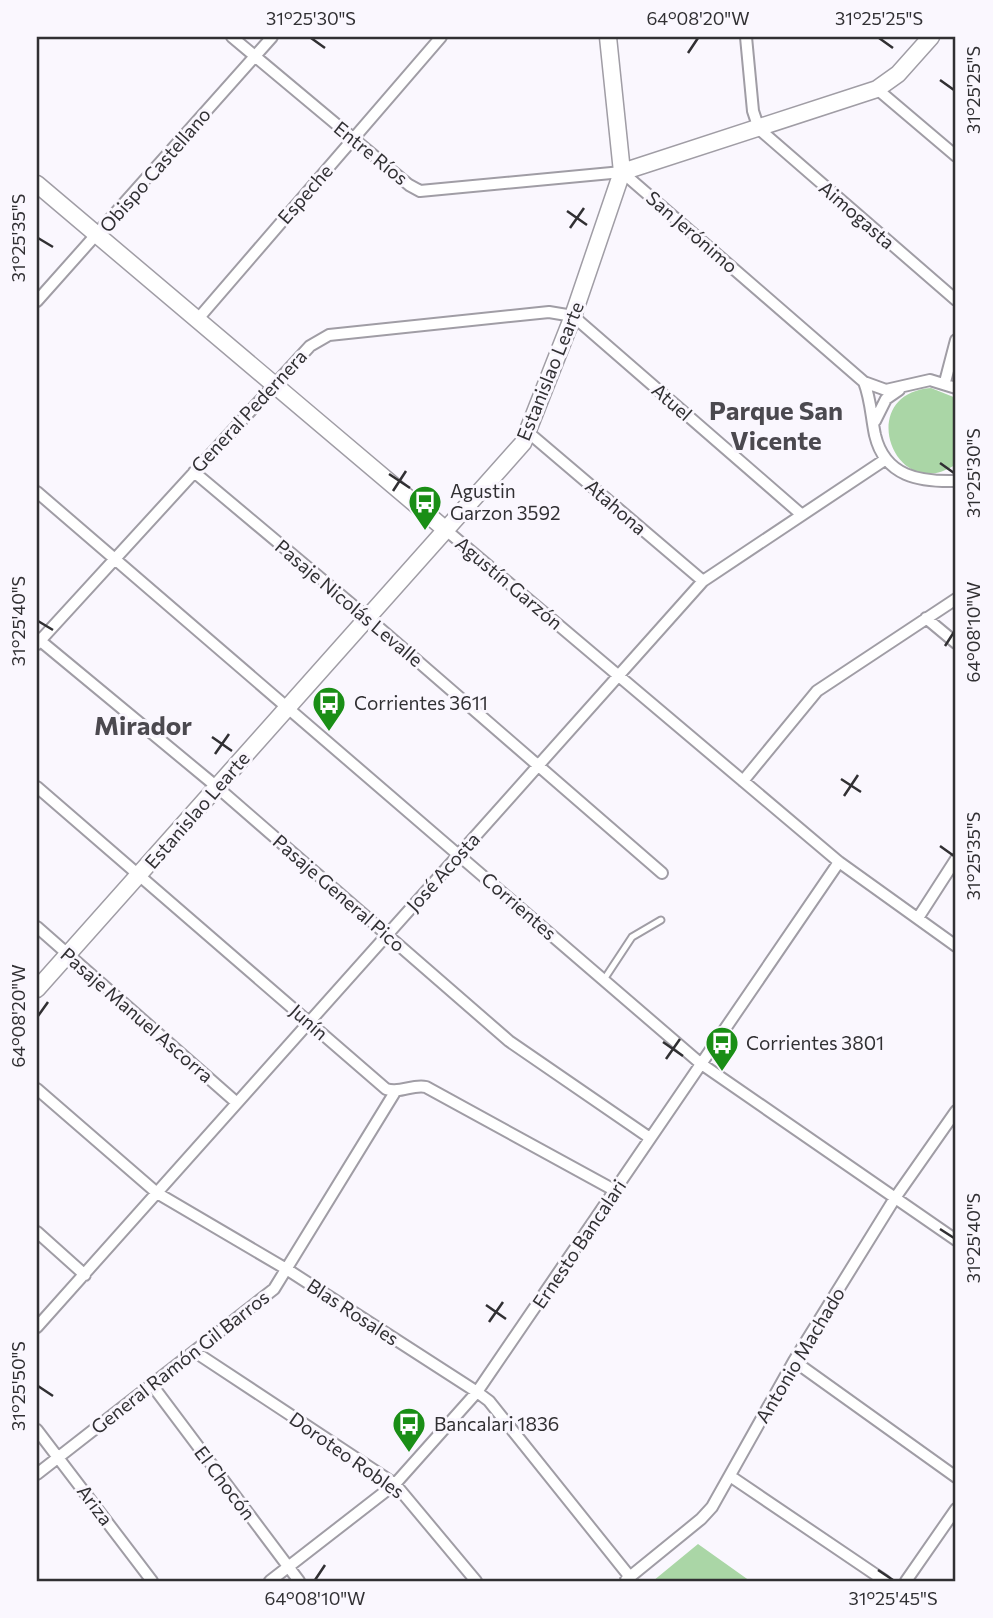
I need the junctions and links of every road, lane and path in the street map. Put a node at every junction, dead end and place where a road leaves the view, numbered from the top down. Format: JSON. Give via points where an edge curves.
{"nodes":[{"id":1,"x":232,"y":37,"type":"edge"},
{"id":2,"x":272,"y":37,"type":"edge"},
{"id":3,"x":441,"y":37,"type":"edge"},
{"id":4,"x":608,"y":37,"type":"edge"},
{"id":5,"x":746,"y":37,"type":"edge"},
{"id":6,"x":931,"y":37,"type":"edge"},
{"id":7,"x":255,"y":56,"type":"junction"},
{"id":8,"x":877,"y":89,"type":"junction"},
{"id":9,"x":759,"y":129,"type":"junction"},
{"id":10,"x":353,"y":139,"type":"junction"},
{"id":11,"x":956,"y":156,"type":"edge"},
{"id":12,"x":622,"y":172,"type":"junction"},
{"id":13,"x":37,"y":184,"type":"edge"},
{"id":14,"x":97,"y":236,"type":"junction"},
{"id":15,"x":956,"y":300,"type":"edge"},
{"id":16,"x":37,"y":301,"type":"edge"},
{"id":17,"x":573,"y":316,"type":"junction"},
{"id":18,"x":197,"y":320,"type":"junction"},
{"id":19,"x":956,"y":340,"type":"edge"},
{"id":20,"x":864,"y":382,"type":"junction"},
{"id":21,"x":945,"y":382,"type":"junction"},
{"id":22,"x":907,"y":384,"type":"junction"},
{"id":23,"x":275,"y":386,"type":"junction"},
{"id":24,"x":956,"y":388,"type":"edge"},
{"id":25,"x":874,"y":426,"type":"junction"},
{"id":26,"x":529,"y":433,"type":"junction"},
{"id":27,"x":886,"y":458,"type":"junction"},
{"id":28,"x":194,"y":472,"type":"junction"},
{"id":29,"x":953,"y":479,"type":"edge"},
{"id":30,"x":37,"y":492,"type":"edge"},
{"id":31,"x":802,"y":515,"type":"junction"},
{"id":32,"x":446,"y":530,"type":"junction"},
{"id":33,"x":115,"y":558,"type":"junction"},
{"id":34,"x":703,"y":581,"type":"junction"},
{"id":35,"x":956,"y":599,"type":"edge"},
{"id":36,"x":368,"y":618,"type":"junction"},
{"id":37,"x":926,"y":618,"type":"junction"},
{"id":38,"x":38,"y":641,"type":"edge"},
{"id":39,"x":956,"y":643,"type":"edge"},
{"id":40,"x":620,"y":677,"type":"junction"},
{"id":41,"x":287,"y":708,"type":"junction"},
{"id":42,"x":538,"y":767,"type":"junction"},
{"id":43,"x":743,"y":780,"type":"junction"},
{"id":44,"x":37,"y":787,"type":"edge"},
{"id":45,"x":217,"y":787,"type":"junction"},
{"id":46,"x":459,"y":854,"type":"junction"},
{"id":47,"x":956,"y":859,"type":"edge"},
{"id":48,"x":839,"y":862,"type":"junction"},
{"id":49,"x":662,"y":873,"type":"dead end"},
{"id":50,"x":140,"y":874,"type":"junction"},
{"id":51,"x":918,"y":918,"type":"junction"},
{"id":52,"x":661,"y":920,"type":"dead end"},
{"id":53,"x":37,"y":927,"type":"edge"},
{"id":54,"x":387,"y":935,"type":"junction"},
{"id":55,"x":956,"y":946,"type":"edge"},
{"id":56,"x":68,"y":955,"type":"junction"},
{"id":57,"x":603,"y":981,"type":"junction"},
{"id":58,"x":37,"y":989,"type":"edge"},
{"id":59,"x":309,"y":1022,"type":"junction"},
{"id":60,"x":699,"y":1063,"type":"junction"},
{"id":61,"x":37,"y":1089,"type":"edge"},
{"id":62,"x":395,"y":1092,"type":"junction"},
{"id":63,"x":237,"y":1103,"type":"junction"},
{"id":64,"x":956,"y":1111,"type":"edge"},
{"id":65,"x":650,"y":1138,"type":"junction"},
{"id":66,"x":614,"y":1190,"type":"junction"},
{"id":67,"x":157,"y":1193,"type":"junction"},
{"id":68,"x":895,"y":1198,"type":"junction"},
{"id":69,"x":37,"y":1232,"type":"edge"},
{"id":70,"x":956,"y":1240,"type":"edge"},
{"id":71,"x":288,"y":1270,"type":"junction"},
{"id":72,"x":85,"y":1275,"type":"junction"},
{"id":73,"x":37,"y":1326,"type":"edge"},
{"id":74,"x":195,"y":1352,"type":"junction"},
{"id":75,"x":794,"y":1361,"type":"junction"},
{"id":76,"x":152,"y":1385,"type":"junction"},
{"id":77,"x":477,"y":1392,"type":"junction"},
{"id":78,"x":37,"y":1430,"type":"edge"},
{"id":79,"x":58,"y":1457,"type":"junction"},
{"id":80,"x":37,"y":1474,"type":"edge"},
{"id":81,"x":730,"y":1476,"type":"junction"},
{"id":82,"x":956,"y":1477,"type":"edge"},
{"id":83,"x":395,"y":1484,"type":"junction"},
{"id":84,"x":956,"y":1509,"type":"edge"},
{"id":85,"x":288,"y":1567,"type":"junction"},
{"id":86,"x":627,"y":1579,"type":"edge"},
{"id":87,"x":152,"y":1581,"type":"edge"},
{"id":88,"x":270,"y":1581,"type":"edge"},
{"id":89,"x":299,"y":1581,"type":"edge"},
{"id":90,"x":476,"y":1581,"type":"edge"},
{"id":91,"x":884,"y":1581,"type":"edge"},
{"id":92,"x":906,"y":1581,"type":"edge"}],
"edges":[{"from":1,"to":7,"type":"street","name":"Entre Ríos"},
{"from":2,"to":7,"type":"street","name":"Obispo Castellano"},
{"from":3,"to":10,"type":"street","name":"Espeche"},
{"from":4,"to":12,"type":"main road"},
{"from":5,"to":9,"type":"street"},
{"from":6,"to":8,"type":"main road","via":[[898,74]]},
{"from":7,"to":10,"type":"street","name":"Entre Ríos"},
{"from":7,"to":14,"type":"street","name":"Obispo Castellano"},
{"from":8,"to":9,"type":"main road"},
{"from":8,"to":11,"type":"street"},
{"from":9,"to":12,"type":"main road"},
{"from":9,"to":15,"type":"street","name":"Aimogasta"},
{"from":10,"to":12,"type":"street","name":"Entre Ríos","via":[[419,191]]},
{"from":10,"to":18,"type":"street","name":"Espeche"},
{"from":12,"to":17,"type":"main road","name":"Estanislao Learte"},
{"from":12,"to":20,"type":"street","name":"San Jerónimo"},
{"from":13,"to":14,"type":"main road","name":"Agustín Garzón"},
{"from":14,"to":16,"type":"street","name":"Obispo Castellano"},
{"from":14,"to":18,"type":"main road","name":"Agustín Garzón"},
{"from":17,"to":23,"type":"street","name":"General Pedernera","via":[[549,312],[329,335],[310,346]]},
{"from":17,"to":26,"type":"main road","name":"Estanislao Learte"},
{"from":17,"to":31,"type":"street","name":"Atuel"},
{"from":18,"to":23,"type":"main road","name":"Agustín Garzón"},
{"from":19,"to":21,"type":"street"},
{"from":20,"to":22,"type":"street","via":[[886,390]]},
{"from":20,"to":25,"type":"street"},
{"from":21,"to":22,"type":"street"},
{"from":21,"to":24,"type":"street"},
{"from":22,"to":25,"type":"street","via":[[886,399]]},
{"from":23,"to":28,"type":"street","name":"General Pedernera"},
{"from":23,"to":32,"type":"main road","name":"Agustín Garzón"},
{"from":25,"to":27,"type":"street"},
{"from":26,"to":32,"type":"main road","name":"Estanislao Learte"},
{"from":26,"to":34,"type":"street","name":"Atahona"},
{"from":27,"to":29,"type":"street","via":[[909,478]]},
{"from":27,"to":31,"type":"street","name":"José Acosta"},
{"from":28,"to":33,"type":"street","name":"General Pedernera"},
{"from":28,"to":36,"type":"street","name":"Pasaje Nicolás Levalle"},
{"from":30,"to":33,"type":"street","name":"Corrientes"},
{"from":31,"to":34,"type":"street","name":"José Acosta"},
{"from":32,"to":36,"type":"main road","name":"Estanislao Learte"},
{"from":32,"to":40,"type":"street","name":"Agustín Garzón"},
{"from":33,"to":38,"type":"street","name":"General Pedernera"},
{"from":33,"to":41,"type":"street","name":"Corrientes"},
{"from":34,"to":40,"type":"street","name":"José Acosta"},
{"from":35,"to":37,"type":"street"},
{"from":36,"to":41,"type":"main road","name":"Estanislao Learte"},
{"from":36,"to":42,"type":"street","name":"Pasaje Nicolás Levalle"},
{"from":37,"to":39,"type":"street"},
{"from":37,"to":43,"type":"street","via":[[817,691]]},
{"from":38,"to":45,"type":"street","name":"Pasaje General Pico"},
{"from":40,"to":42,"type":"street","name":"José Acosta"},
{"from":40,"to":43,"type":"street","name":"Agustín Garzón"},
{"from":41,"to":45,"type":"main road","name":"Estanislao Learte"},
{"from":41,"to":46,"type":"street","name":"Corrientes"},
{"from":42,"to":46,"type":"street","name":"José Acosta"},
{"from":42,"to":49,"type":"street","name":"Pasaje Nicolás Levalle"},
{"from":43,"to":48,"type":"street","name":"Agustín Garzón"},
{"from":44,"to":50,"type":"street","name":"Junín"},
{"from":45,"to":50,"type":"main road","name":"Estanislao Learte"},
{"from":45,"to":54,"type":"street","name":"Pasaje General Pico"},
{"from":46,"to":54,"type":"street","name":"José Acosta"},
{"from":46,"to":57,"type":"street","name":"Corrientes"},
{"from":47,"to":51,"type":"street"},
{"from":48,"to":51,"type":"street","name":"Agustín Garzón"},
{"from":48,"to":60,"type":"street","name":"Ernesto Bancalari"},
{"from":50,"to":56,"type":"main road","name":"Estanislao Learte"},
{"from":50,"to":59,"type":"street","name":"Junín"},
{"from":51,"to":55,"type":"street","name":"Agustín Garzón"},
{"from":52,"to":57,"type":"lane","via":[[632,937]]},
{"from":53,"to":56,"type":"street","name":"Pasaje Manuel Ascorra"},
{"from":54,"to":59,"type":"street","name":"José Acosta"},
{"from":54,"to":65,"type":"street","name":"Pasaje General Pico","via":[[509,1041]]},
{"from":56,"to":58,"type":"main road","name":"Estanislao Learte"},
{"from":56,"to":63,"type":"street","name":"Pasaje Manuel Ascorra"},
{"from":57,"to":60,"type":"street","name":"Corrientes"},
{"from":59,"to":62,"type":"street","name":"Junín","via":[[378,1084]]},
{"from":59,"to":63,"type":"street","name":"José Acosta"},
{"from":60,"to":65,"type":"street","name":"Ernesto Bancalari"},
{"from":60,"to":68,"type":"street","name":"Corrientes"},
{"from":61,"to":67,"type":"street","name":"Blas Rosales"},
{"from":62,"to":66,"type":"street","via":[[426,1087]]},
{"from":62,"to":71,"type":"street","name":"General Ramón Gil Barros"},
{"from":63,"to":67,"type":"street","name":"José Acosta"},
{"from":64,"to":68,"type":"street","name":"Antonio Machado"},
{"from":65,"to":66,"type":"street","name":"Ernesto Bancalari"},
{"from":66,"to":77,"type":"street","name":"Ernesto Bancalari"},
{"from":67,"to":71,"type":"street","name":"Blas Rosales"},
{"from":67,"to":72,"type":"street","name":"José Acosta"},
{"from":68,"to":70,"type":"street","name":"Corrientes"},
{"from":68,"to":75,"type":"street","name":"Antonio Machado"},
{"from":69,"to":72,"type":"street"},
{"from":71,"to":74,"type":"street","name":"General Ramón Gil Barros","via":[[265,1299]]},
{"from":71,"to":77,"type":"street","name":"Blas Rosales"},
{"from":72,"to":73,"type":"street","name":"José Acosta"},
{"from":74,"to":76,"type":"street","name":"General Ramón Gil Barros"},
{"from":74,"to":83,"type":"street","name":"Doroteo Robles"},
{"from":75,"to":81,"type":"street","name":"Antonio Machado"},
{"from":75,"to":82,"type":"street"},
{"from":76,"to":79,"type":"street","name":"General Ramón Gil Barros"},
{"from":76,"to":85,"type":"street","name":"El Chocón"},
{"from":77,"to":83,"type":"street","name":"Ernesto Bancalari"},
{"from":77,"to":86,"type":"street","name":"Blas Rosales","via":[[489,1401]]},
{"from":78,"to":79,"type":"street","name":"Ariza"},
{"from":79,"to":80,"type":"street","name":"General Ramón Gil Barros"},
{"from":79,"to":87,"type":"street","name":"Ariza"},
{"from":81,"to":86,"type":"street","name":"Antonio Machado","via":[[701,1519]]},
{"from":81,"to":91,"type":"street"},
{"from":83,"to":85,"type":"street","name":"Ernesto Bancalari"},
{"from":83,"to":90,"type":"street","name":"Doroteo Robles"},
{"from":84,"to":92,"type":"street"},
{"from":85,"to":88,"type":"street","name":"Ernesto Bancalari"},
{"from":85,"to":89,"type":"street","name":"El Chocón"}]}
